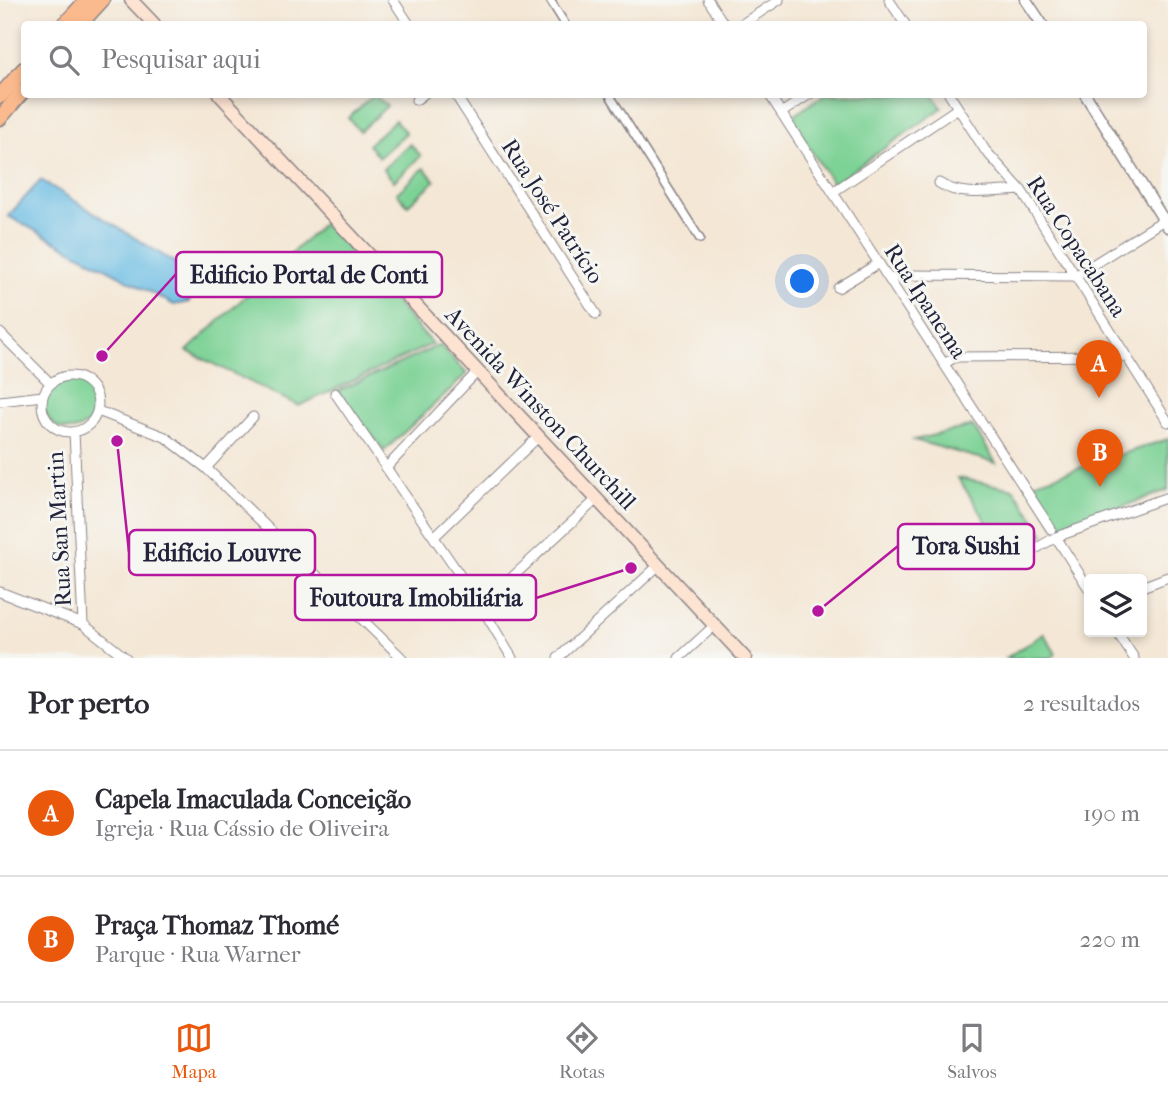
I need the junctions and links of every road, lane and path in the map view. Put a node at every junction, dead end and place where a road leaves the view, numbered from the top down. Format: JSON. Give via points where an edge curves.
{"nodes":[{"id":1,"x":87,"y":0,"type":"edge"},
{"id":2,"x":102,"y":0,"type":"edge"},
{"id":3,"x":131,"y":0,"type":"edge"},
{"id":4,"x":393,"y":0,"type":"edge"},
{"id":5,"x":550,"y":0,"type":"edge"},
{"id":6,"x":708,"y":0,"type":"edge"},
{"id":7,"x":779,"y":0,"type":"edge"},
{"id":8,"x":889,"y":0,"type":"edge"},
{"id":9,"x":1026,"y":0,"type":"edge"},
{"id":10,"x":68,"y":21,"type":"edge"},
{"id":11,"x":83,"y":21,"type":"edge"},
{"id":12,"x":151,"y":21,"type":"edge"},
{"id":13,"x":407,"y":21,"type":"edge"},
{"id":14,"x":563,"y":21,"type":"edge"},
{"id":15,"x":722,"y":21,"type":"edge"},
{"id":16,"x":747,"y":21,"type":"edge"},
{"id":17,"x":903,"y":21,"type":"edge"},
{"id":18,"x":1040,"y":21,"type":"edge"},
{"id":19,"x":21,"y":72,"type":"edge"},
{"id":20,"x":21,"y":94,"type":"edge"},
{"id":21,"x":0,"y":96,"type":"edge"},
{"id":22,"x":223,"y":98,"type":"edge"},
{"id":23,"x":457,"y":98,"type":"edge"},
{"id":24,"x":612,"y":98,"type":"edge"},
{"id":25,"x":772,"y":98,"type":"edge"},
{"id":26,"x":804,"y":98,"type":"edge"},
{"id":27,"x":952,"y":98,"type":"edge"},
{"id":28,"x":1088,"y":98,"type":"edge"},
{"id":29,"x":958,"y":108,"type":"junction"},
{"id":30,"x":781,"y":113,"type":"junction"},
{"id":31,"x":0,"y":118,"type":"edge"},
{"id":32,"x":939,"y":183,"type":"dead end"},
{"id":33,"x":1021,"y":190,"type":"junction"},
{"id":34,"x":833,"y":192,"type":"junction"},
{"id":35,"x":1167,"y":222,"type":"edge"},
{"id":36,"x":700,"y":239,"type":"dead end"},
{"id":37,"x":878,"y":263,"type":"junction"},
{"id":38,"x":1075,"y":276,"type":"junction"},
{"id":39,"x":890,"y":281,"type":"junction"},
{"id":40,"x":838,"y":288,"type":"dead end"},
{"id":41,"x":596,"y":314,"type":"dead end"},
{"id":42,"x":0,"y":334,"type":"edge"},
{"id":43,"x":1126,"y":356,"type":"junction"},
{"id":44,"x":944,"y":364,"type":"junction"},
{"id":45,"x":478,"y":372,"type":"junction"},
{"id":46,"x":51,"y":384,"type":"junction"},
{"id":47,"x":335,"y":393,"type":"dead end"},
{"id":48,"x":43,"y":396,"type":"junction"},
{"id":49,"x":0,"y":401,"type":"edge"},
{"id":50,"x":97,"y":411,"type":"junction"},
{"id":51,"x":253,"y":417,"type":"dead end"},
{"id":52,"x":1168,"y":422,"type":"edge"},
{"id":53,"x":74,"y":432,"type":"junction"},
{"id":54,"x":538,"y":437,"type":"junction"},
{"id":55,"x":206,"y":468,"type":"junction"},
{"id":56,"x":386,"y":468,"type":"junction"},
{"id":57,"x":1168,"y":497,"type":"edge"},
{"id":58,"x":597,"y":499,"type":"junction"},
{"id":59,"x":1053,"y":533,"type":"junction"},
{"id":60,"x":434,"y":537,"type":"junction"},
{"id":61,"x":1016,"y":560,"type":"dead end"},
{"id":62,"x":659,"y":565,"type":"junction"},
{"id":63,"x":1168,"y":577,"type":"edge"},
{"id":64,"x":1084,"y":581,"type":"edge"},
{"id":65,"x":1147,"y":585,"type":"edge"},
{"id":66,"x":0,"y":592,"type":"edge"},
{"id":67,"x":481,"y":606,"type":"junction"},
{"id":68,"x":83,"y":624,"type":"junction"},
{"id":69,"x":715,"y":625,"type":"junction"},
{"id":70,"x":1120,"y":637,"type":"edge"},
{"id":71,"x":126,"y":658,"type":"edge"},
{"id":72,"x":402,"y":658,"type":"edge"},
{"id":73,"x":512,"y":658,"type":"edge"},
{"id":74,"x":558,"y":658,"type":"edge"},
{"id":75,"x":679,"y":658,"type":"edge"},
{"id":76,"x":745,"y":658,"type":"edge"},
{"id":77,"x":1134,"y":658,"type":"edge"}],
"edges":[{"from":1,"to":10,"type":"main road"},
{"from":2,"to":11,"type":"main road"},
{"from":3,"to":12,"type":"main road"},
{"from":4,"to":13,"type":"street"},
{"from":5,"to":14,"type":"street"},
{"from":6,"to":15,"type":"street"},
{"from":7,"to":16,"type":"street"},
{"from":8,"to":17,"type":"street"},
{"from":9,"to":18,"type":"street"},
{"from":19,"to":21,"type":"main road"},
{"from":20,"to":31,"type":"main road"},
{"from":22,"to":45,"type":"main road","name":"Avenida Winston Churchill"},
{"from":23,"to":41,"type":"street","name":"Rua José Patrício"},
{"from":24,"to":36,"type":"street"},
{"from":25,"to":30,"type":"street","name":"Rua Ipanema"},
{"from":26,"to":30,"type":"street"},
{"from":27,"to":29,"type":"street","name":"Rua Copacabana"},
{"from":28,"to":35,"type":"street"},
{"from":29,"to":33,"type":"street","name":"Rua Copacabana","via":[[985,150]]},
{"from":29,"to":34,"type":"street"},
{"from":30,"to":34,"type":"street","name":"Rua Ipanema"},
{"from":32,"to":33,"type":"street","via":[[960,191]]},
{"from":33,"to":38,"type":"street","name":"Rua Copacabana"},
{"from":34,"to":37,"type":"street","name":"Rua Ipanema"},
{"from":35,"to":38,"type":"street"},
{"from":37,"to":39,"type":"street","name":"Rua Ipanema"},
{"from":37,"to":40,"type":"street"},
{"from":38,"to":39,"type":"street","via":[[899,275]]},
{"from":38,"to":43,"type":"street","name":"Rua Copacabana"},
{"from":39,"to":44,"type":"street","name":"Rua Ipanema"},
{"from":42,"to":46,"type":"street"},
{"from":43,"to":44,"type":"street","via":[[955,357]]},
{"from":43,"to":52,"type":"street","name":"Rua Copacabana"},
{"from":44,"to":59,"type":"street","name":"Rua Ipanema"},
{"from":45,"to":54,"type":"main road","name":"Avenida Winston Churchill"},
{"from":45,"to":56,"type":"street"},
{"from":46,"to":48,"type":"street"},
{"from":46,"to":50,"type":"street","via":[[62,377],[81,379],[95,392]]},
{"from":47,"to":56,"type":"street"},
{"from":48,"to":49,"type":"street"},
{"from":48,"to":53,"type":"street","via":[[42,408],[51,425]]},
{"from":50,"to":53,"type":"street","via":[[89,425]]},
{"from":50,"to":55,"type":"street","via":[[164,438]]},
{"from":51,"to":55,"type":"street"},
{"from":53,"to":68,"type":"street","name":"Rua San Martin"},
{"from":54,"to":58,"type":"main road","name":"Avenida Winston Churchill"},
{"from":54,"to":60,"type":"street"},
{"from":55,"to":72,"type":"street"},
{"from":56,"to":60,"type":"street"},
{"from":57,"to":59,"type":"street"},
{"from":58,"to":62,"type":"main road","name":"Avenida Winston Churchill"},
{"from":58,"to":67,"type":"street"},
{"from":59,"to":61,"type":"street"},
{"from":59,"to":64,"type":"street","name":"Rua Ipanema"},
{"from":60,"to":67,"type":"street"},
{"from":62,"to":69,"type":"main road","name":"Avenida Winston Churchill"},
{"from":62,"to":74,"type":"street"},
{"from":63,"to":65,"type":"street"},
{"from":66,"to":68,"type":"street"},
{"from":67,"to":73,"type":"street"},
{"from":68,"to":71,"type":"street"},
{"from":69,"to":75,"type":"street"},
{"from":69,"to":76,"type":"main road","name":"Avenida Winston Churchill"},
{"from":70,"to":77,"type":"street"}]}
